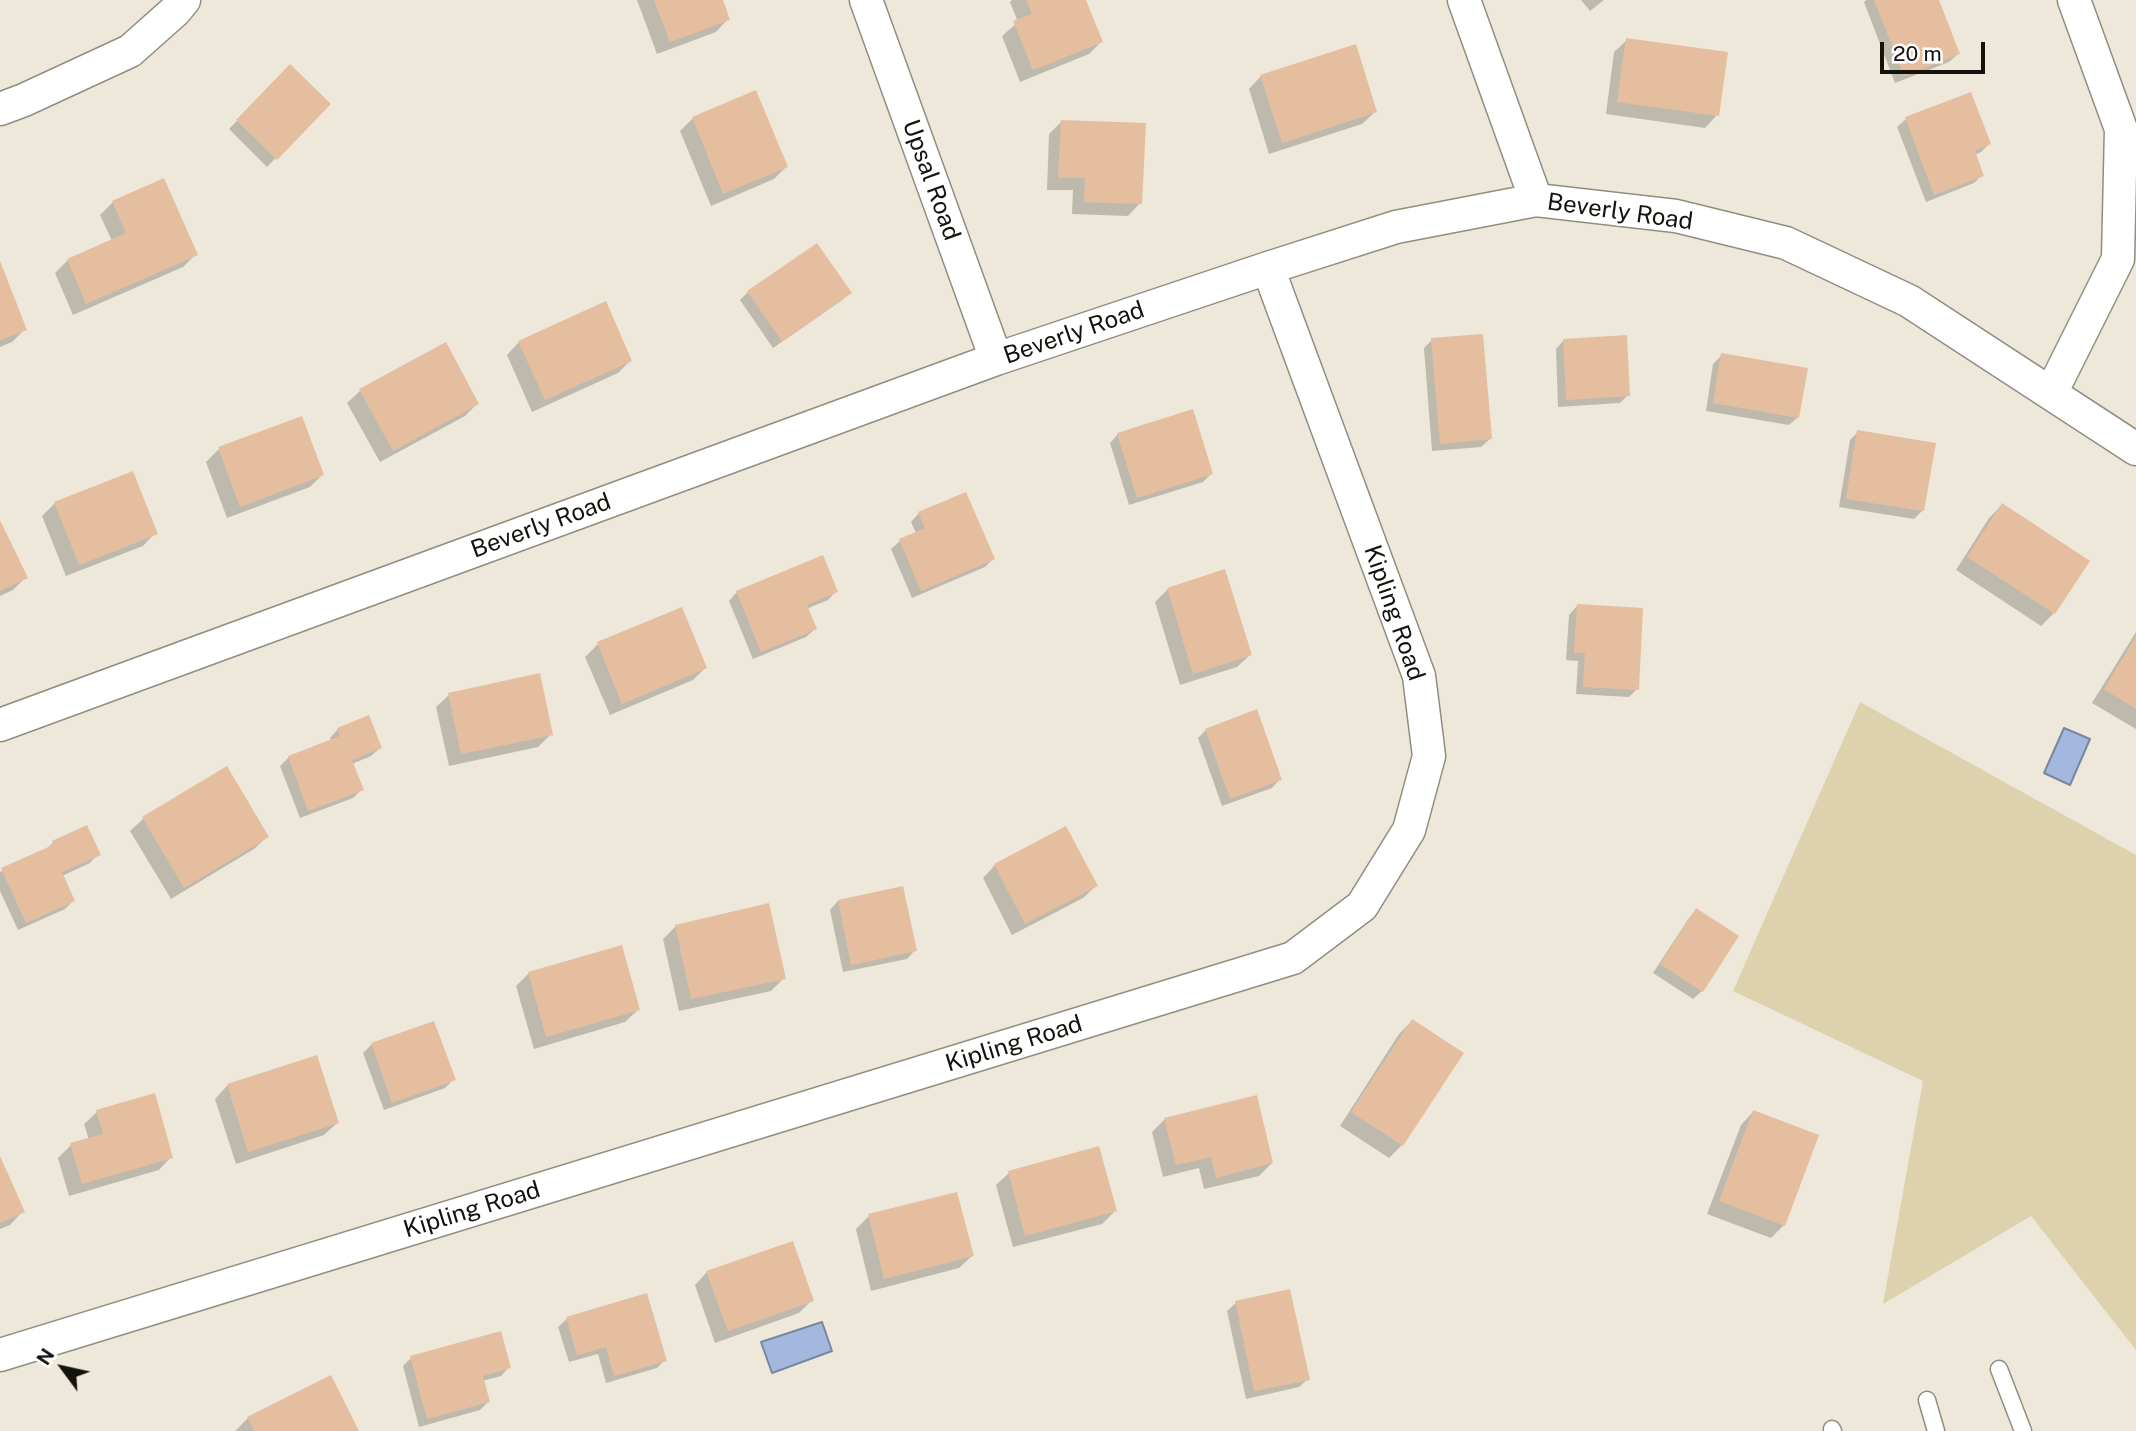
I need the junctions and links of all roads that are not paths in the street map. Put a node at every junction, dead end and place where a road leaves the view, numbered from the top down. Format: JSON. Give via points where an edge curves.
{"nodes":[{"id":1,"x":184,"y":0,"type":"edge"},
{"id":2,"x":866,"y":0,"type":"edge"},
{"id":3,"x":1464,"y":0,"type":"edge"},
{"id":4,"x":2074,"y":0,"type":"edge"},
{"id":5,"x":0,"y":109,"type":"edge"},
{"id":6,"x":1536,"y":200,"type":"junction"},
{"id":7,"x":1268,"y":268,"type":"junction"},
{"id":8,"x":996,"y":359,"type":"junction"},
{"id":9,"x":2051,"y":393,"type":"junction"},
{"id":10,"x":2136,"y":449,"type":"edge"},
{"id":11,"x":0,"y":725,"type":"edge"},
{"id":12,"x":0,"y":1355,"type":"edge"},
{"id":13,"x":1999,"y":1369,"type":"dead end"},
{"id":14,"x":1927,"y":1400,"type":"dead end"},
{"id":15,"x":1936,"y":1431,"type":"edge"},
{"id":16,"x":2023,"y":1431,"type":"edge"}],
"edges":[{"from":1,"to":5,"type":"street","via":[[130,51]]},
{"from":2,"to":8,"type":"street","name":"Upsal Road"},
{"from":3,"to":6,"type":"street"},
{"from":4,"to":9,"type":"street","via":[[2121,129],[2118,259]]},
{"from":6,"to":7,"type":"street","name":"Beverly Road","via":[[1396,228]]},
{"from":6,"to":9,"type":"street","name":"Beverly Road","via":[[1676,216],[1786,243],[1909,301]]},
{"from":7,"to":8,"type":"street","name":"Beverly Road"},
{"from":7,"to":12,"type":"street","name":"Kipling Road","via":[[1419,676],[1429,756],[1409,830],[1362,905],[1293,958]]},
{"from":8,"to":11,"type":"street","name":"Beverly Road"},
{"from":9,"to":10,"type":"street","name":"Beverly Road"},
{"from":13,"to":16,"type":"lane"},
{"from":14,"to":15,"type":"lane"}]}
